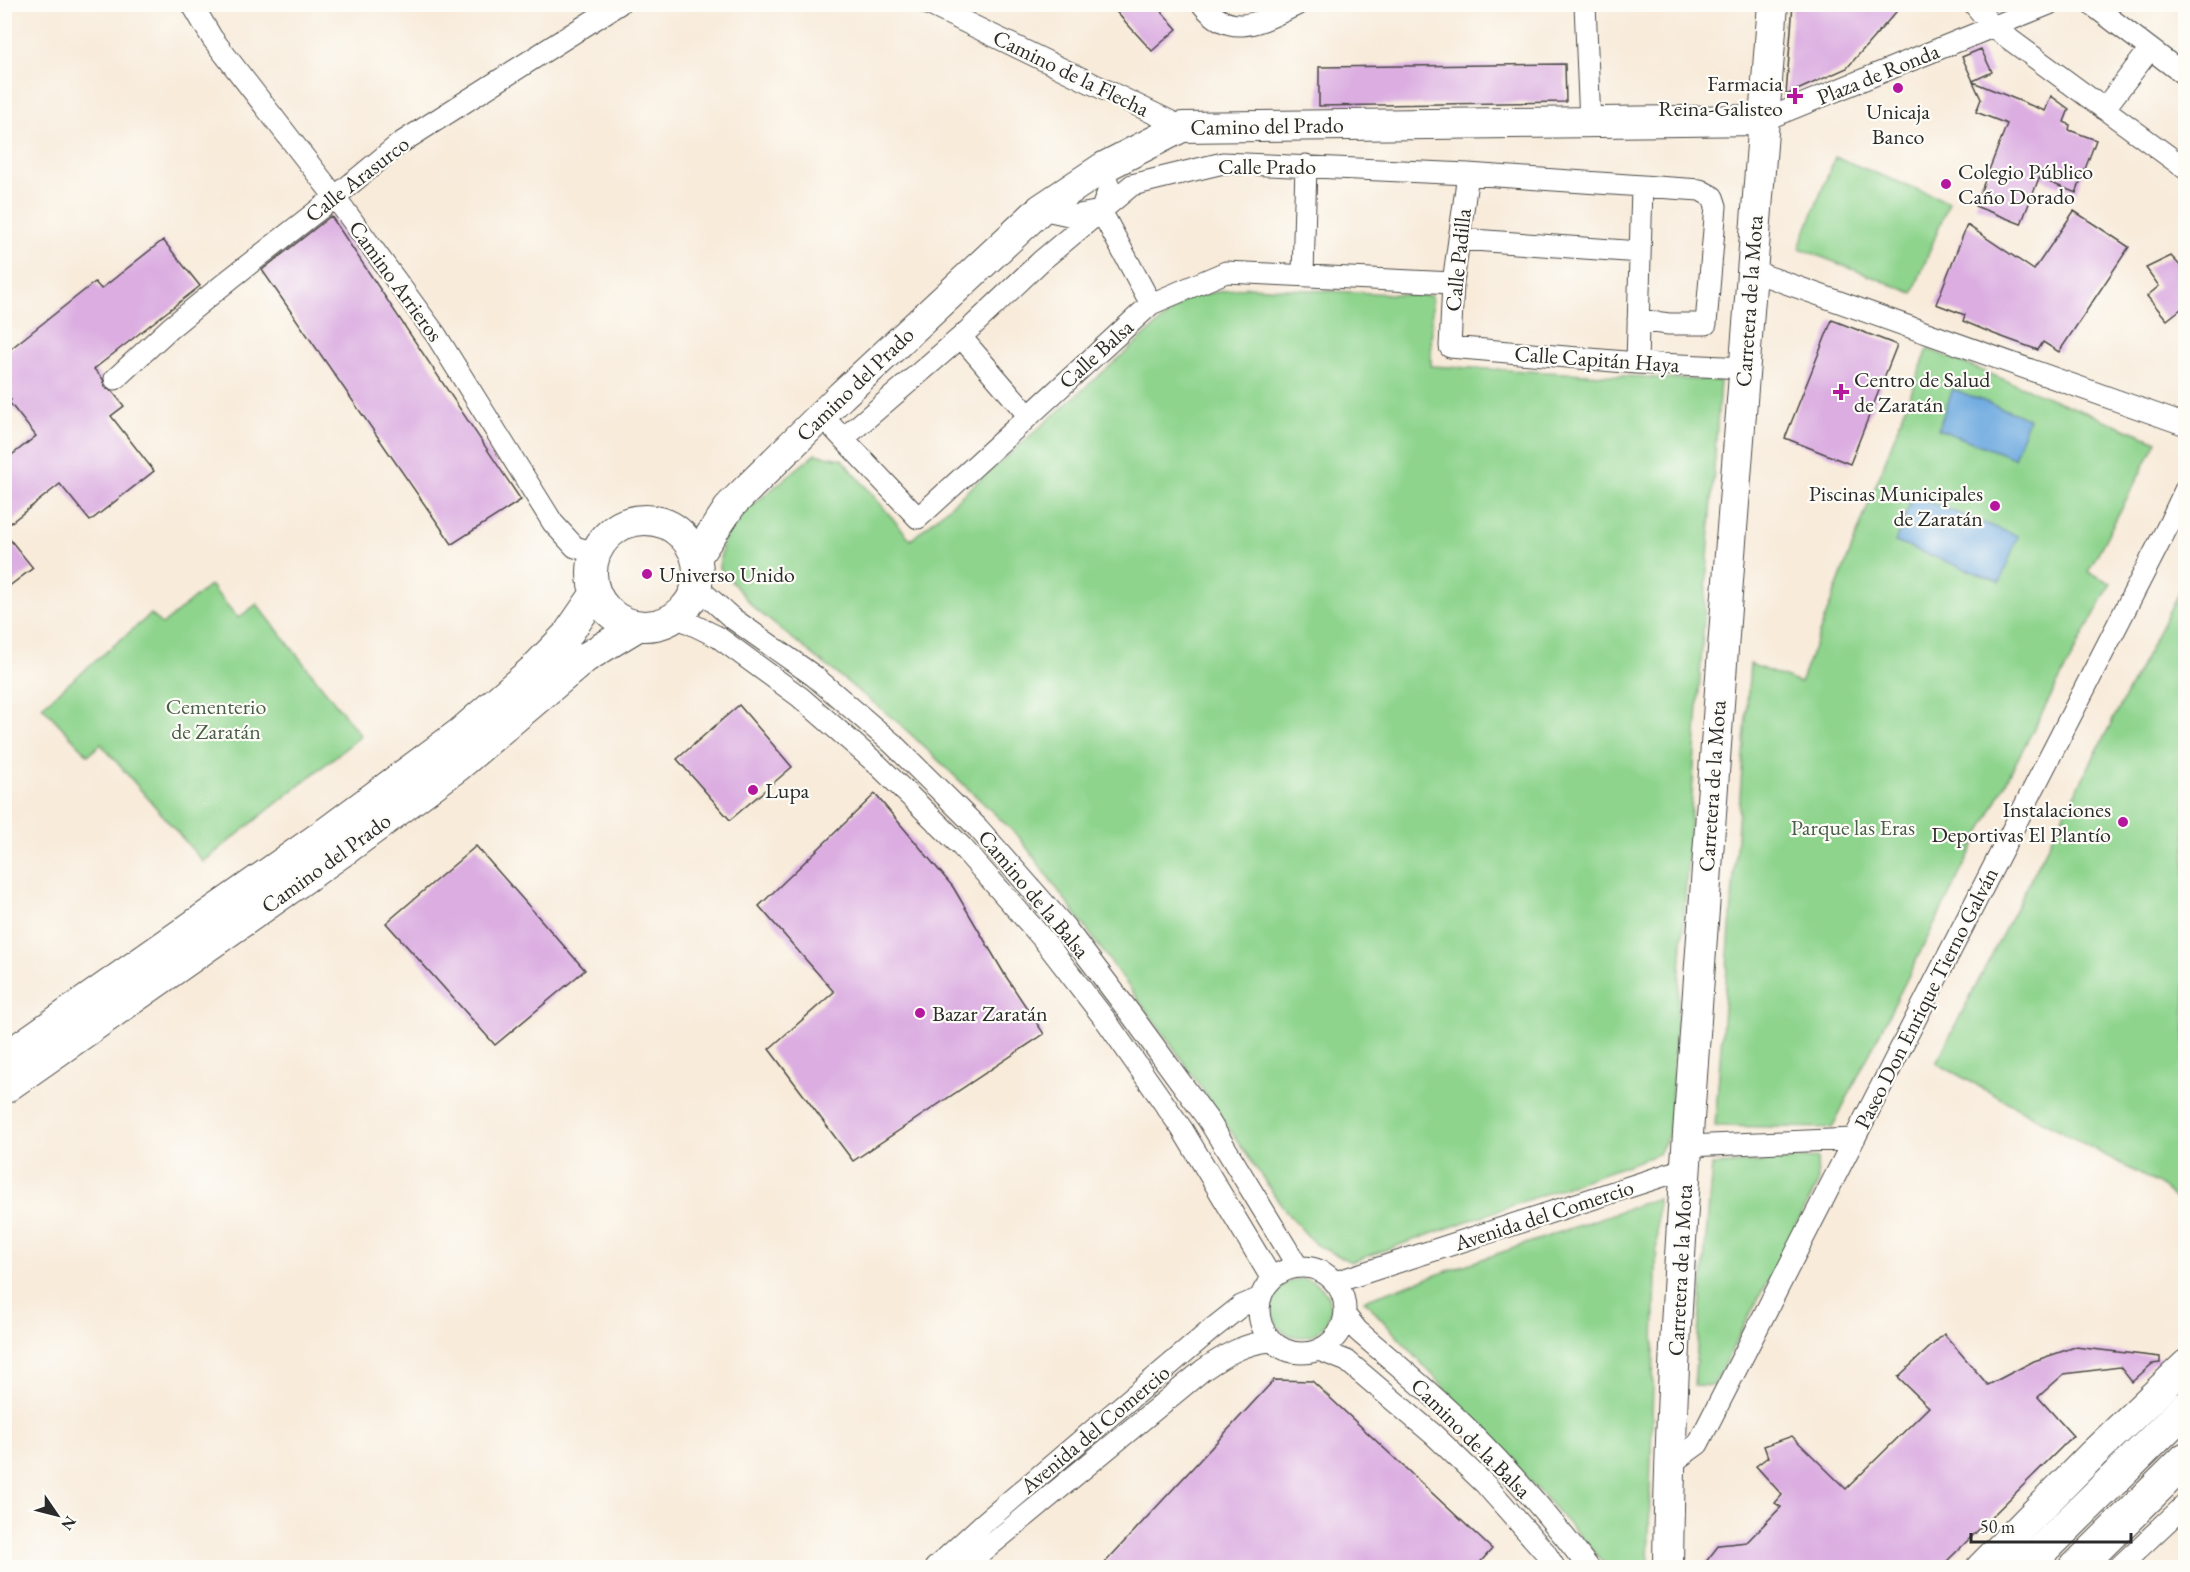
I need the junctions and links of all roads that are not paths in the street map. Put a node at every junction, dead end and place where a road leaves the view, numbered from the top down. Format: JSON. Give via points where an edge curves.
{"nodes":[{"id":1,"x":192,"y":4,"type":"edge"},
{"id":2,"x":618,"y":4,"type":"edge"},
{"id":3,"x":928,"y":4,"type":"edge"},
{"id":4,"x":1202,"y":4,"type":"edge"},
{"id":5,"x":1299,"y":4,"type":"edge"},
{"id":6,"x":1585,"y":4,"type":"edge"},
{"id":7,"x":1773,"y":4,"type":"edge"},
{"id":8,"x":1974,"y":4,"type":"edge"},
{"id":9,"x":2049,"y":4,"type":"edge"},
{"id":10,"x":2091,"y":4,"type":"edge"},
{"id":11,"x":1993,"y":27,"type":"junction"},
{"id":12,"x":2150,"y":49,"type":"junction"},
{"id":13,"x":2186,"y":76,"type":"edge"},
{"id":14,"x":2103,"y":109,"type":"junction"},
{"id":15,"x":1764,"y":120,"type":"junction"},
{"id":16,"x":1590,"y":123,"type":"junction"},
{"id":17,"x":1182,"y":127,"type":"junction"},
{"id":18,"x":1306,"y":165,"type":"junction"},
{"id":19,"x":1104,"y":167,"type":"junction"},
{"id":20,"x":2186,"y":169,"type":"edge"},
{"id":21,"x":1468,"y":174,"type":"junction"},
{"id":22,"x":1642,"y":187,"type":"junction"},
{"id":23,"x":335,"y":197,"type":"junction"},
{"id":24,"x":1041,"y":209,"type":"junction"},
{"id":25,"x":1101,"y":211,"type":"junction"},
{"id":26,"x":1459,"y":239,"type":"junction"},
{"id":27,"x":1641,"y":252,"type":"junction"},
{"id":28,"x":1752,"y":271,"type":"junction"},
{"id":29,"x":1303,"y":275,"type":"junction"},
{"id":30,"x":1453,"y":283,"type":"junction"},
{"id":31,"x":1151,"y":304,"type":"junction"},
{"id":32,"x":1638,"y":320,"type":"junction"},
{"id":33,"x":961,"y":337,"type":"junction"},
{"id":34,"x":1450,"y":347,"type":"joint"},
{"id":35,"x":1637,"y":363,"type":"junction"},
{"id":36,"x":1745,"y":368,"type":"junction"},
{"id":37,"x":115,"y":379,"type":"dead end"},
{"id":38,"x":1028,"y":415,"type":"junction"},
{"id":39,"x":822,"y":416,"type":"junction"},
{"id":40,"x":2186,"y":425,"type":"edge"},
{"id":41,"x":844,"y":438,"type":"junction"},
{"id":42,"x":2186,"y":488,"type":"edge"},
{"id":43,"x":731,"y":505,"type":"junction"},
{"id":44,"x":674,"y":528,"type":"junction"},
{"id":45,"x":596,"y":553,"type":"junction"},
{"id":46,"x":696,"y":572,"type":"junction"},
{"id":47,"x":596,"y":592,"type":"junction"},
{"id":48,"x":675,"y":616,"type":"junction"},
{"id":49,"x":638,"y":626,"type":"junction"},
{"id":50,"x":4,"y":1058,"type":"edge"},
{"id":51,"x":4,"y":1089,"type":"edge"},
{"id":52,"x":1853,"y":1139,"type":"junction"},
{"id":53,"x":1686,"y":1159,"type":"junction"},
{"id":54,"x":1298,"y":1267,"type":"junction"},
{"id":55,"x":1272,"y":1279,"type":"junction"},
{"id":56,"x":1336,"y":1282,"type":"junction"},
{"id":57,"x":1260,"y":1298,"type":"junction"},
{"id":58,"x":1345,"y":1315,"type":"junction"},
{"id":59,"x":1271,"y":1341,"type":"junction"},
{"id":60,"x":1319,"y":1350,"type":"junction"},
{"id":61,"x":2186,"y":1365,"type":"edge"},
{"id":62,"x":2186,"y":1408,"type":"edge"},
{"id":63,"x":2186,"y":1459,"type":"edge"},
{"id":64,"x":1669,"y":1465,"type":"junction"},
{"id":65,"x":2186,"y":1504,"type":"edge"},
{"id":66,"x":935,"y":1568,"type":"edge"},
{"id":67,"x":966,"y":1568,"type":"edge"},
{"id":68,"x":1555,"y":1568,"type":"edge"},
{"id":69,"x":1588,"y":1568,"type":"edge"},
{"id":70,"x":1668,"y":1568,"type":"edge"},
{"id":71,"x":1981,"y":1568,"type":"edge"},
{"id":72,"x":2024,"y":1568,"type":"edge"},
{"id":73,"x":2076,"y":1568,"type":"edge"},
{"id":74,"x":2118,"y":1568,"type":"edge"}],
"edges":[{"from":1,"to":23,"type":"street","name":"Camino Arrieros","via":[[212,38]]},
{"from":2,"to":23,"type":"street","name":"Calle Arasurco","via":[[399,144]]},
{"from":3,"to":17,"type":"street","name":"Camino de la Flecha"},
{"from":4,"to":5,"type":"street","via":[[1211,16],[1230,25],[1249,26]]},
{"from":6,"to":16,"type":"street"},
{"from":7,"to":15,"type":"main road","name":"Carretera de la Mota"},
{"from":8,"to":11,"type":"street"},
{"from":9,"to":11,"type":"street","name":"Plaza de Ronda"},
{"from":10,"to":12,"type":"street"},
{"from":11,"to":14,"type":"street"},
{"from":11,"to":15,"type":"street","name":"Plaza de Ronda"},
{"from":12,"to":13,"type":"street"},
{"from":12,"to":14,"type":"street"},
{"from":14,"to":20,"type":"street"},
{"from":15,"to":16,"type":"main road","name":"Camino del Prado"},
{"from":15,"to":28,"type":"main road","name":"Carretera de la Mota"},
{"from":16,"to":17,"type":"main road","name":"Camino del Prado"},
{"from":17,"to":19,"type":"main road","name":"Camino del Prado"},
{"from":18,"to":21,"type":"street","name":"Calle Prado"},
{"from":18,"to":25,"type":"street","name":"Calle Prado","via":[[1223,163],[1132,185]]},
{"from":18,"to":29,"type":"street"},
{"from":19,"to":24,"type":"main road","name":"Camino del Prado"},
{"from":19,"to":25,"type":"street","via":[[1110,189]]},
{"from":21,"to":22,"type":"street","name":"Calle Prado"},
{"from":21,"to":26,"type":"street","name":"Calle Padilla"},
{"from":22,"to":27,"type":"street"},
{"from":22,"to":32,"type":"street","name":"Calle Prado","via":[[1700,190],[1713,197],[1716,206],[1706,324]]},
{"from":23,"to":37,"type":"street","name":"Calle Arasurco","via":[[170,328]]},
{"from":23,"to":45,"type":"street","name":"Camino Arrieros","via":[[435,334],[554,523],[575,547]]},
{"from":24,"to":25,"type":"street","via":[[1073,216]]},
{"from":24,"to":39,"type":"main road","name":"Camino del Prado"},
{"from":25,"to":31,"type":"street"},
{"from":25,"to":33,"type":"street","name":"Calle Prado"},
{"from":26,"to":27,"type":"street"},
{"from":26,"to":30,"type":"street","name":"Calle Padilla"},
{"from":27,"to":32,"type":"street"},
{"from":28,"to":36,"type":"main road","name":"Carretera de la Mota"},
{"from":28,"to":40,"type":"street"},
{"from":29,"to":30,"type":"street","name":"Calle Balsa"},
{"from":29,"to":31,"type":"street","name":"Calle Balsa","via":[[1226,272]]},
{"from":30,"to":34,"type":"street","name":"Calle Padilla"},
{"from":31,"to":38,"type":"street","name":"Calle Balsa"},
{"from":32,"to":35,"type":"street"},
{"from":33,"to":38,"type":"street"},
{"from":33,"to":41,"type":"street","name":"Calle Prado"},
{"from":34,"to":35,"type":"street","name":"Calle Capitán Haya"},
{"from":35,"to":36,"type":"street","name":"Calle Capitán Haya"},
{"from":36,"to":53,"type":"main road","name":"Carretera de la Mota"},
{"from":38,"to":41,"type":"street","name":"Calle Balsa","via":[[918,518]]},
{"from":39,"to":41,"type":"street","name":"Calle Balsa"},
{"from":39,"to":43,"type":"main road","name":"Camino del Prado"},
{"from":42,"to":52,"type":"street","name":"Paseo Don Enrique Tierno Galván"},
{"from":43,"to":44,"type":"main road","name":"Camino del Prado"},
{"from":43,"to":46,"type":"main road","name":"Camino del Prado"},
{"from":44,"to":45,"type":"main road","via":[[644,519],[629,522],[615,529]]},
{"from":44,"to":46,"type":"main road","via":[[691,545]]},
{"from":45,"to":47,"type":"main road","via":[[592,577]]},
{"from":46,"to":48,"type":"main road","via":[[692,598]]},
{"from":46,"to":54,"type":"street","name":"Camino de la Balsa","via":[[732,618],[814,676],[892,743],[978,828],[1065,927],[1209,1121]]},
{"from":47,"to":49,"type":"main road","via":[[613,615]]},
{"from":47,"to":50,"type":"main road","name":"Camino del Prado","via":[[567,635],[460,733],[328,831]]},
{"from":48,"to":49,"type":"main road","via":[[657,624]]},
{"from":48,"to":55,"type":"street","name":"Camino de la Balsa","via":[[718,637],[800,697],[878,765],[962,847],[1043,939],[1107,1022],[1182,1129]]},
{"from":49,"to":51,"type":"main road","name":"Camino del Prado","via":[[585,658],[457,767],[348,848]]},
{"from":52,"to":53,"type":"street","name":"Avenida del Comercio"},
{"from":52,"to":64,"type":"street","name":"Paseo Don Enrique Tierno Galván","via":[[1698,1444]]},
{"from":53,"to":56,"type":"street","name":"Avenida del Comercio","via":[[1663,1176]]},
{"from":53,"to":64,"type":"main road","name":"Carretera de la Mota"},
{"from":54,"to":55,"type":"street","via":[[1284,1270]]},
{"from":54,"to":56,"type":"street","via":[[1319,1270]]},
{"from":55,"to":57,"type":"street"},
{"from":56,"to":58,"type":"street"},
{"from":57,"to":59,"type":"street","via":[[1260,1321]]},
{"from":57,"to":66,"type":"street","name":"Avenida del Comercio","via":[[1241,1306],[1212,1329]]},
{"from":58,"to":60,"type":"street","via":[[1337,1336]]},
{"from":58,"to":69,"type":"street","name":"Camino de la Balsa","via":[[1467,1428],[1515,1478]]},
{"from":59,"to":60,"type":"street","via":[[1294,1353]]},
{"from":59,"to":67,"type":"street","name":"Avenida del Comercio","via":[[1253,1342],[1203,1370]]},
{"from":60,"to":68,"type":"street","name":"Camino de la Balsa","via":[[1347,1361],[1434,1435],[1485,1484]]},
{"from":61,"to":71,"type":"main road"},
{"from":62,"to":72,"type":"highway"},
{"from":63,"to":73,"type":"highway"},
{"from":64,"to":70,"type":"main road","name":"Carretera de la Mota"},
{"from":65,"to":74,"type":"street"}]}
